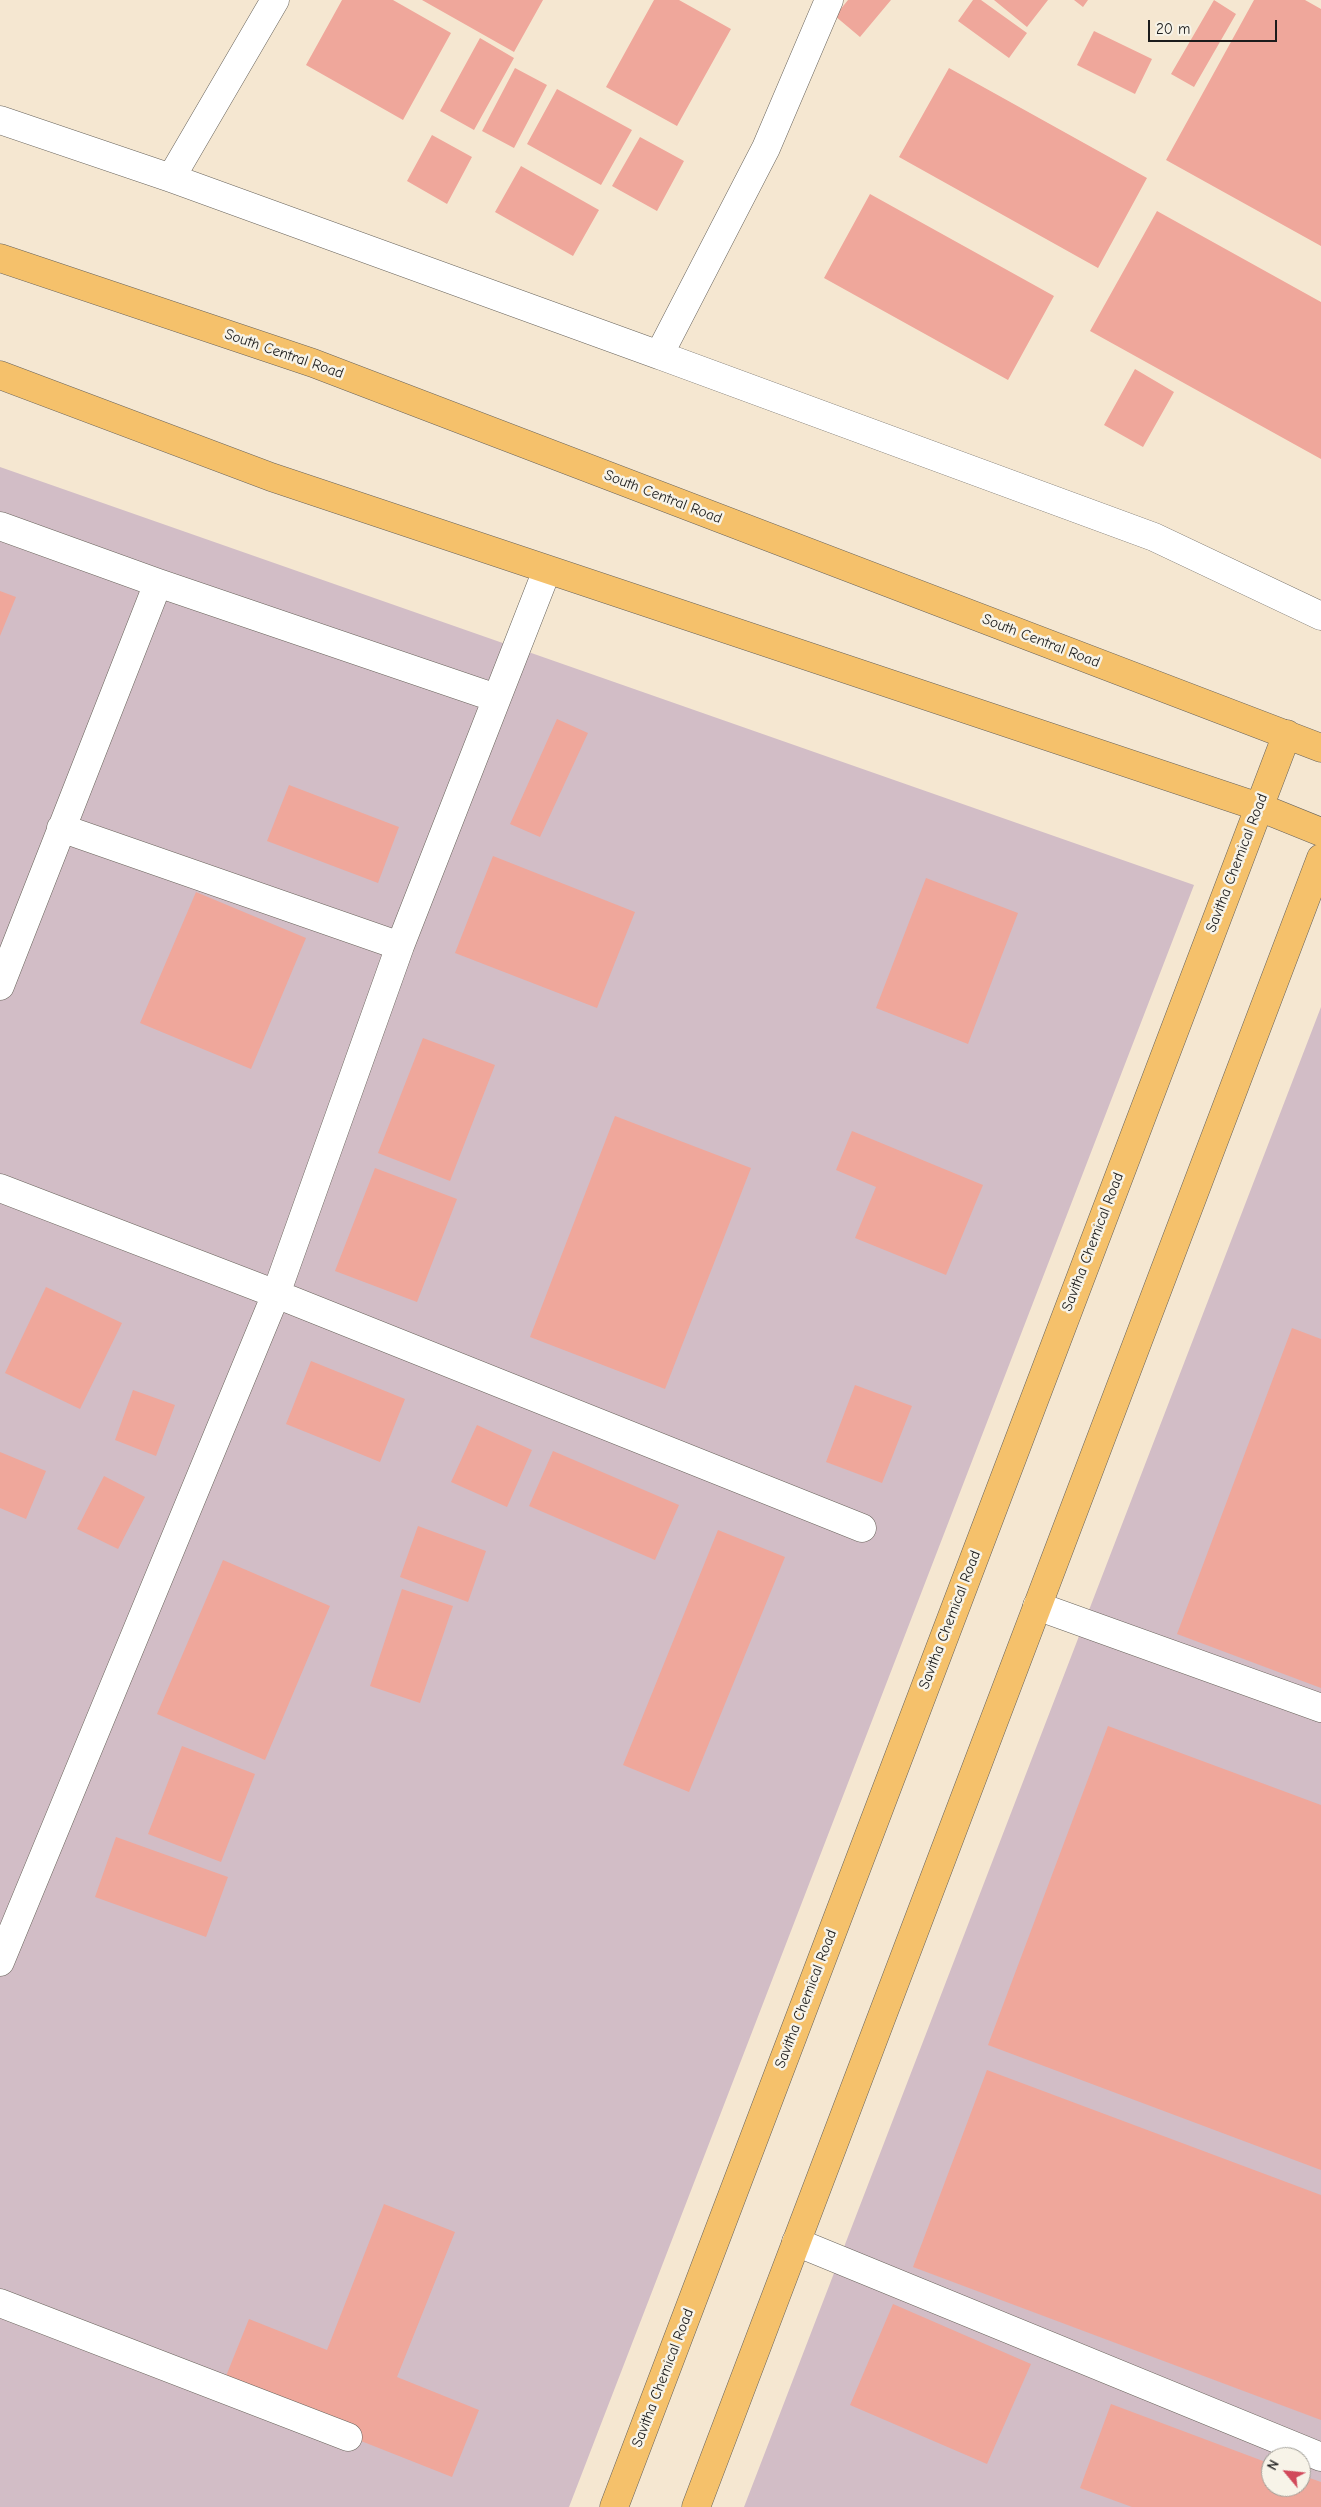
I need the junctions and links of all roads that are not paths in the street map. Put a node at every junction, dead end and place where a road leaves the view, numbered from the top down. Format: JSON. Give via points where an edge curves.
{"nodes":[{"id":1,"x":276,"y":0,"type":"edge"},
{"id":2,"x":829,"y":0,"type":"edge"},
{"id":3,"x":0,"y":120,"type":"edge"},
{"id":4,"x":171,"y":178,"type":"junction"},
{"id":5,"x":0,"y":258,"type":"edge"},
{"id":6,"x":658,"y":355,"type":"junction"},
{"id":7,"x":0,"y":375,"type":"edge"},
{"id":8,"x":0,"y":526,"type":"edge"},
{"id":9,"x":547,"y":570,"type":"junction"},
{"id":10,"x":158,"y":583,"type":"junction"},
{"id":11,"x":1321,"y":616,"type":"edge"},
{"id":12,"x":496,"y":698,"type":"junction"},
{"id":13,"x":1287,"y":734,"type":"junction"},
{"id":14,"x":1321,"y":748,"type":"edge"},
{"id":15,"x":1259,"y":806,"type":"junction"},
{"id":16,"x":61,"y":828,"type":"junction"},
{"id":17,"x":1321,"y":832,"type":"edge"},
{"id":18,"x":1321,"y":858,"type":"edge"},
{"id":19,"x":400,"y":946,"type":"junction"},
{"id":20,"x":0,"y":986,"type":"edge"},
{"id":21,"x":0,"y":1188,"type":"edge"},
{"id":22,"x":276,"y":1294,"type":"junction"},
{"id":23,"x":862,"y":1528,"type":"dead end"},
{"id":24,"x":1037,"y":1606,"type":"junction"},
{"id":25,"x":1321,"y":1708,"type":"edge"},
{"id":26,"x":0,"y":1962,"type":"edge"},
{"id":27,"x":796,"y":2242,"type":"junction"},
{"id":28,"x":0,"y":2303,"type":"edge"},
{"id":29,"x":348,"y":2437,"type":"dead end"},
{"id":30,"x":1321,"y":2458,"type":"edge"},
{"id":31,"x":614,"y":2507,"type":"edge"},
{"id":32,"x":696,"y":2507,"type":"edge"}],
"edges":[{"from":1,"to":4,"type":"street"},
{"from":2,"to":6,"type":"street","via":[[766,148]]},
{"from":3,"to":4,"type":"street"},
{"from":4,"to":6,"type":"street"},
{"from":5,"to":13,"type":"main road","name":"South Central Road","via":[[313,364]]},
{"from":6,"to":11,"type":"street","via":[[1154,537]]},
{"from":7,"to":9,"type":"main road","via":[[271,478]]},
{"from":8,"to":10,"type":"street"},
{"from":9,"to":12,"type":"street"},
{"from":9,"to":15,"type":"main road"},
{"from":10,"to":12,"type":"street"},
{"from":10,"to":16,"type":"street"},
{"from":12,"to":19,"type":"street"},
{"from":13,"to":14,"type":"main road","name":"South Central Road"},
{"from":13,"to":15,"type":"main road","name":"Savitha Chemical Road"},
{"from":15,"to":17,"type":"main road"},
{"from":15,"to":31,"type":"main road","name":"Savitha Chemical Road"},
{"from":16,"to":19,"type":"street"},
{"from":16,"to":20,"type":"street"},
{"from":18,"to":24,"type":"main road"},
{"from":19,"to":22,"type":"street"},
{"from":21,"to":22,"type":"street"},
{"from":22,"to":23,"type":"street"},
{"from":22,"to":26,"type":"street"},
{"from":24,"to":25,"type":"street"},
{"from":24,"to":27,"type":"main road"},
{"from":27,"to":30,"type":"street"},
{"from":27,"to":32,"type":"main road"},
{"from":28,"to":29,"type":"street"}]}
